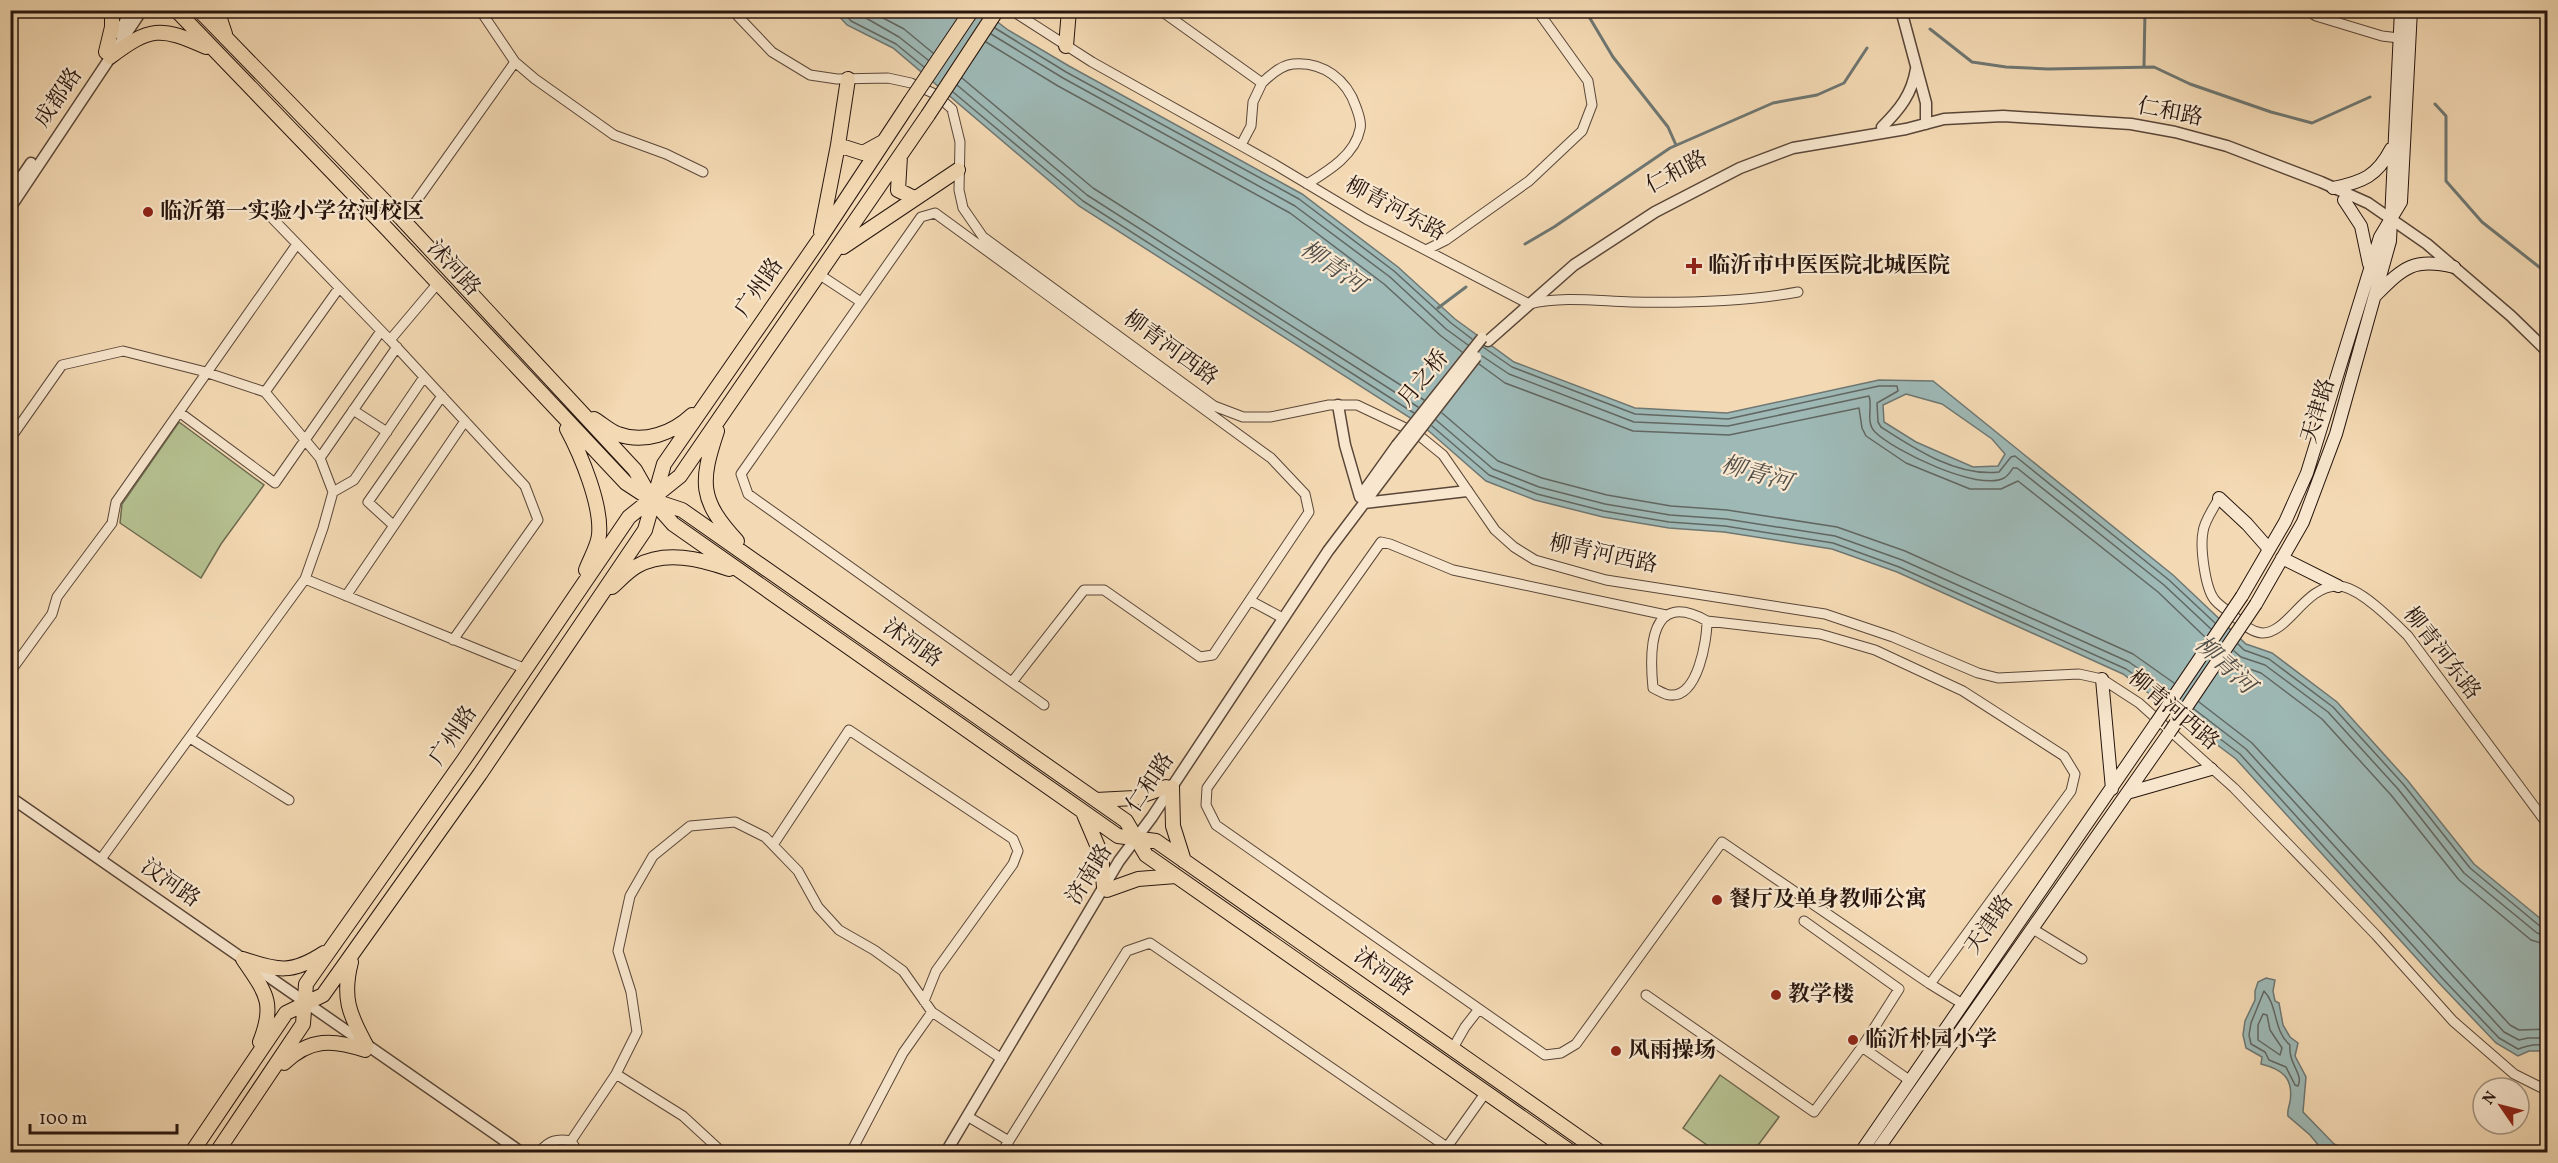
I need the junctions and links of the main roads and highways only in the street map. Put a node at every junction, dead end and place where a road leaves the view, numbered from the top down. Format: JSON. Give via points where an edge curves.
{"nodes":[{"id":1,"x":112,"y":10,"type":"edge"},
{"id":2,"x":176,"y":10,"type":"edge"},
{"id":3,"x":199,"y":10,"type":"edge"},
{"id":4,"x":217,"y":10,"type":"edge"},
{"id":5,"x":972,"y":10,"type":"edge"},
{"id":6,"x":997,"y":10,"type":"edge"},
{"id":7,"x":1070,"y":10,"type":"edge"},
{"id":8,"x":2401,"y":10,"type":"edge"},
{"id":9,"x":2411,"y":10,"type":"edge"},
{"id":10,"x":227,"y":39,"type":"junction"},
{"id":11,"x":1066,"y":46,"type":"road end"},
{"id":12,"x":215,"y":51,"type":"junction"},
{"id":13,"x":848,"y":79,"type":"road end"},
{"id":14,"x":885,"y":141,"type":"junction"},
{"id":15,"x":838,"y":145,"type":"junction"},
{"id":16,"x":2393,"y":145,"type":"junction"},
{"id":17,"x":900,"y":156,"type":"junction"},
{"id":18,"x":958,"y":170,"type":"road end"},
{"id":19,"x":2333,"y":188,"type":"road end"},
{"id":20,"x":914,"y":198,"type":"junction"},
{"id":21,"x":2344,"y":200,"type":"road end"},
{"id":22,"x":2390,"y":219,"type":"junction"},
{"id":23,"x":819,"y":240,"type":"junction"},
{"id":24,"x":836,"y":252,"type":"junction"},
{"id":25,"x":2454,"y":267,"type":"road end"},
{"id":26,"x":2370,"y":270,"type":"junction"},
{"id":27,"x":2374,"y":297,"type":"junction"},
{"id":28,"x":711,"y":397,"type":"junction"},
{"id":29,"x":576,"y":408,"type":"junction"},
{"id":30,"x":559,"y":414,"type":"junction"},
{"id":31,"x":723,"y":415,"type":"junction"},
{"id":32,"x":2219,"y":498,"type":"road end"},
{"id":33,"x":652,"y":500,"type":"junction"},
{"id":34,"x":2269,"y":549,"type":"junction"},
{"id":35,"x":2282,"y":558,"type":"junction"},
{"id":36,"x":758,"y":562,"type":"junction"},
{"id":37,"x":751,"y":578,"type":"junction"},
{"id":38,"x":2338,"y":586,"type":"road end"},
{"id":39,"x":580,"y":589,"type":"junction"},
{"id":40,"x":598,"y":598,"type":"junction"},
{"id":41,"x":2102,"y":680,"type":"road end"},
{"id":42,"x":2211,"y":769,"type":"road end"},
{"id":43,"x":2112,"y":789,"type":"junction"},
{"id":44,"x":2127,"y":794,"type":"junction"},
{"id":45,"x":1096,"y":800,"type":"junction"},
{"id":46,"x":1083,"y":812,"type":"junction"},
{"id":47,"x":1136,"y":838,"type":"junction"},
{"id":48,"x":1184,"y":861,"type":"junction"},
{"id":49,"x":1176,"y":876,"type":"junction"},
{"id":50,"x":331,"y":949,"type":"junction"},
{"id":51,"x":353,"y":954,"type":"junction"},
{"id":52,"x":306,"y":1004,"type":"junction"},
{"id":53,"x":250,"y":1066,"type":"junction"},
{"id":54,"x":266,"y":1081,"type":"junction"},
{"id":55,"x":192,"y":1152,"type":"edge"},
{"id":56,"x":217,"y":1152,"type":"edge"},
{"id":57,"x":1571,"y":1152,"type":"edge"},
{"id":58,"x":1600,"y":1152,"type":"edge"},
{"id":59,"x":1861,"y":1152,"type":"edge"},
{"id":60,"x":1876,"y":1152,"type":"edge"}],
"edges":[{"from":1,"to":12,"type":"main road","via":[[108,54],[136,37],[154,32],[184,36]]},
{"from":2,"to":12,"type":"main road","name":"沭河路"},
{"from":3,"to":10,"type":"main road","name":"沭河路"},
{"from":4,"to":10,"type":"main road"},
{"from":5,"to":14,"type":"main road","name":"广州路","bridge":true},
{"from":6,"to":17,"type":"main road","name":"广州路","bridge":true},
{"from":7,"to":11,"type":"main road"},
{"from":8,"to":16,"type":"main road","name":"天津路"},
{"from":9,"to":22,"type":"main road","name":"天津路","via":[[2401,202]]},
{"from":10,"to":29,"type":"main road","name":"沭河路","via":[[401,218]]},
{"from":12,"to":30,"type":"main road","name":"沭河路"},
{"from":13,"to":15,"type":"main road"},
{"from":14,"to":15,"type":"main road","via":[[863,153]]},
{"from":14,"to":23,"type":"main road","name":"广州路"},
{"from":15,"to":23,"type":"main road"},
{"from":16,"to":19,"type":"main road","via":[[2381,168],[2364,179]]},
{"from":16,"to":22,"type":"main road","name":"天津路"},
{"from":17,"to":20,"type":"main road","via":[[898,190]]},
{"from":17,"to":24,"type":"main road","name":"广州路"},
{"from":18,"to":20,"type":"main road"},
{"from":20,"to":24,"type":"main road"},
{"from":21,"to":26,"type":"main road","via":[[2361,225]]},
{"from":22,"to":26,"type":"main road","name":"天津路"},
{"from":22,"to":27,"type":"main road","name":"天津路","via":[[2390,241]]},
{"from":23,"to":28,"type":"main road","name":"广州路"},
{"from":24,"to":31,"type":"main road","name":"广州路"},
{"from":25,"to":27,"type":"main road","via":[[2432,262],[2413,265],[2396,275]]},
{"from":26,"to":34,"type":"main road","name":"天津路","via":[[2307,473]]},
{"from":27,"to":35,"type":"main road","name":"天津路","via":[[2336,434],[2303,522]]},
{"from":28,"to":29,"type":"main road","via":[[681,425],[648,439],[618,434]]},
{"from":28,"to":33,"type":"main road","name":"广州路","via":[[664,464]]},
{"from":29,"to":33,"type":"main road","name":"沭河路","via":[[635,470]]},
{"from":30,"to":33,"type":"main road","name":"沭河路","via":[[626,483]]},
{"from":30,"to":39,"type":"main road","via":[[584,459],[596,506],[599,535]]},
{"from":31,"to":33,"type":"main road","name":"广州路","via":[[680,476]]},
{"from":31,"to":36,"type":"main road","via":[[707,460],[705,490],[717,519]]},
{"from":32,"to":34,"type":"main road"},
{"from":33,"to":36,"type":"main road","name":"沭河路","via":[[682,510]]},
{"from":33,"to":37,"type":"main road","name":"沭河路","via":[[673,524]]},
{"from":33,"to":39,"type":"main road","name":"广州路","via":[[629,517]]},
{"from":33,"to":40,"type":"main road","name":"广州路","via":[[645,530]]},
{"from":34,"to":43,"type":"main road","name":"天津路","bridge":true,"via":[[2242,596]]},
{"from":35,"to":38,"type":"main road"},
{"from":35,"to":44,"type":"main road","name":"天津路","bridge":true,"via":[[2256,604]]},
{"from":36,"to":45,"type":"main road","name":"沭河路"},
{"from":37,"to":40,"type":"main road","via":[[705,560],[665,557],[638,566]]},
{"from":37,"to":46,"type":"main road","name":"沭河路"},
{"from":39,"to":50,"type":"main road","name":"广州路"},
{"from":40,"to":51,"type":"main road","name":"广州路"},
{"from":41,"to":43,"type":"main road"},
{"from":42,"to":44,"type":"main road"},
{"from":43,"to":59,"type":"main road","name":"天津路"},
{"from":44,"to":60,"type":"main road","name":"天津路"},
{"from":45,"to":47,"type":"main road","name":"沭河路","via":[[1126,821]]},
{"from":45,"to":48,"type":"main road","via":[[1135,798],[1169,787],[1173,826]]},
{"from":46,"to":47,"type":"main road","name":"沭河路","via":[[1118,836]]},
{"from":46,"to":49,"type":"main road","via":[[1101,854],[1106,888],[1138,879]]},
{"from":47,"to":48,"type":"main road","name":"沭河路","via":[[1156,841]]},
{"from":47,"to":49,"type":"main road","name":"沭河路","via":[[1146,855]]},
{"from":48,"to":58,"type":"main road","name":"沭河路"},
{"from":49,"to":57,"type":"main road","name":"沭河路"},
{"from":50,"to":52,"type":"main road","name":"广州路","via":[[306,984]]},
{"from":50,"to":53,"type":"main road","via":[[292,969],[273,969],[243,959],[269,1006],[267,1023]]},
{"from":51,"to":52,"type":"main road","name":"广州路","via":[[323,995]]},
{"from":51,"to":54,"type":"main road","via":[[346,982],[348,1004],[365,1048],[320,1042],[298,1050]]},
{"from":52,"to":53,"type":"main road","name":"广州路","via":[[286,1012]]},
{"from":52,"to":54,"type":"main road","name":"广州路","via":[[303,1024]]},
{"from":53,"to":55,"type":"main road","name":"广州路"},
{"from":54,"to":56,"type":"main road","name":"广州路"}]}
